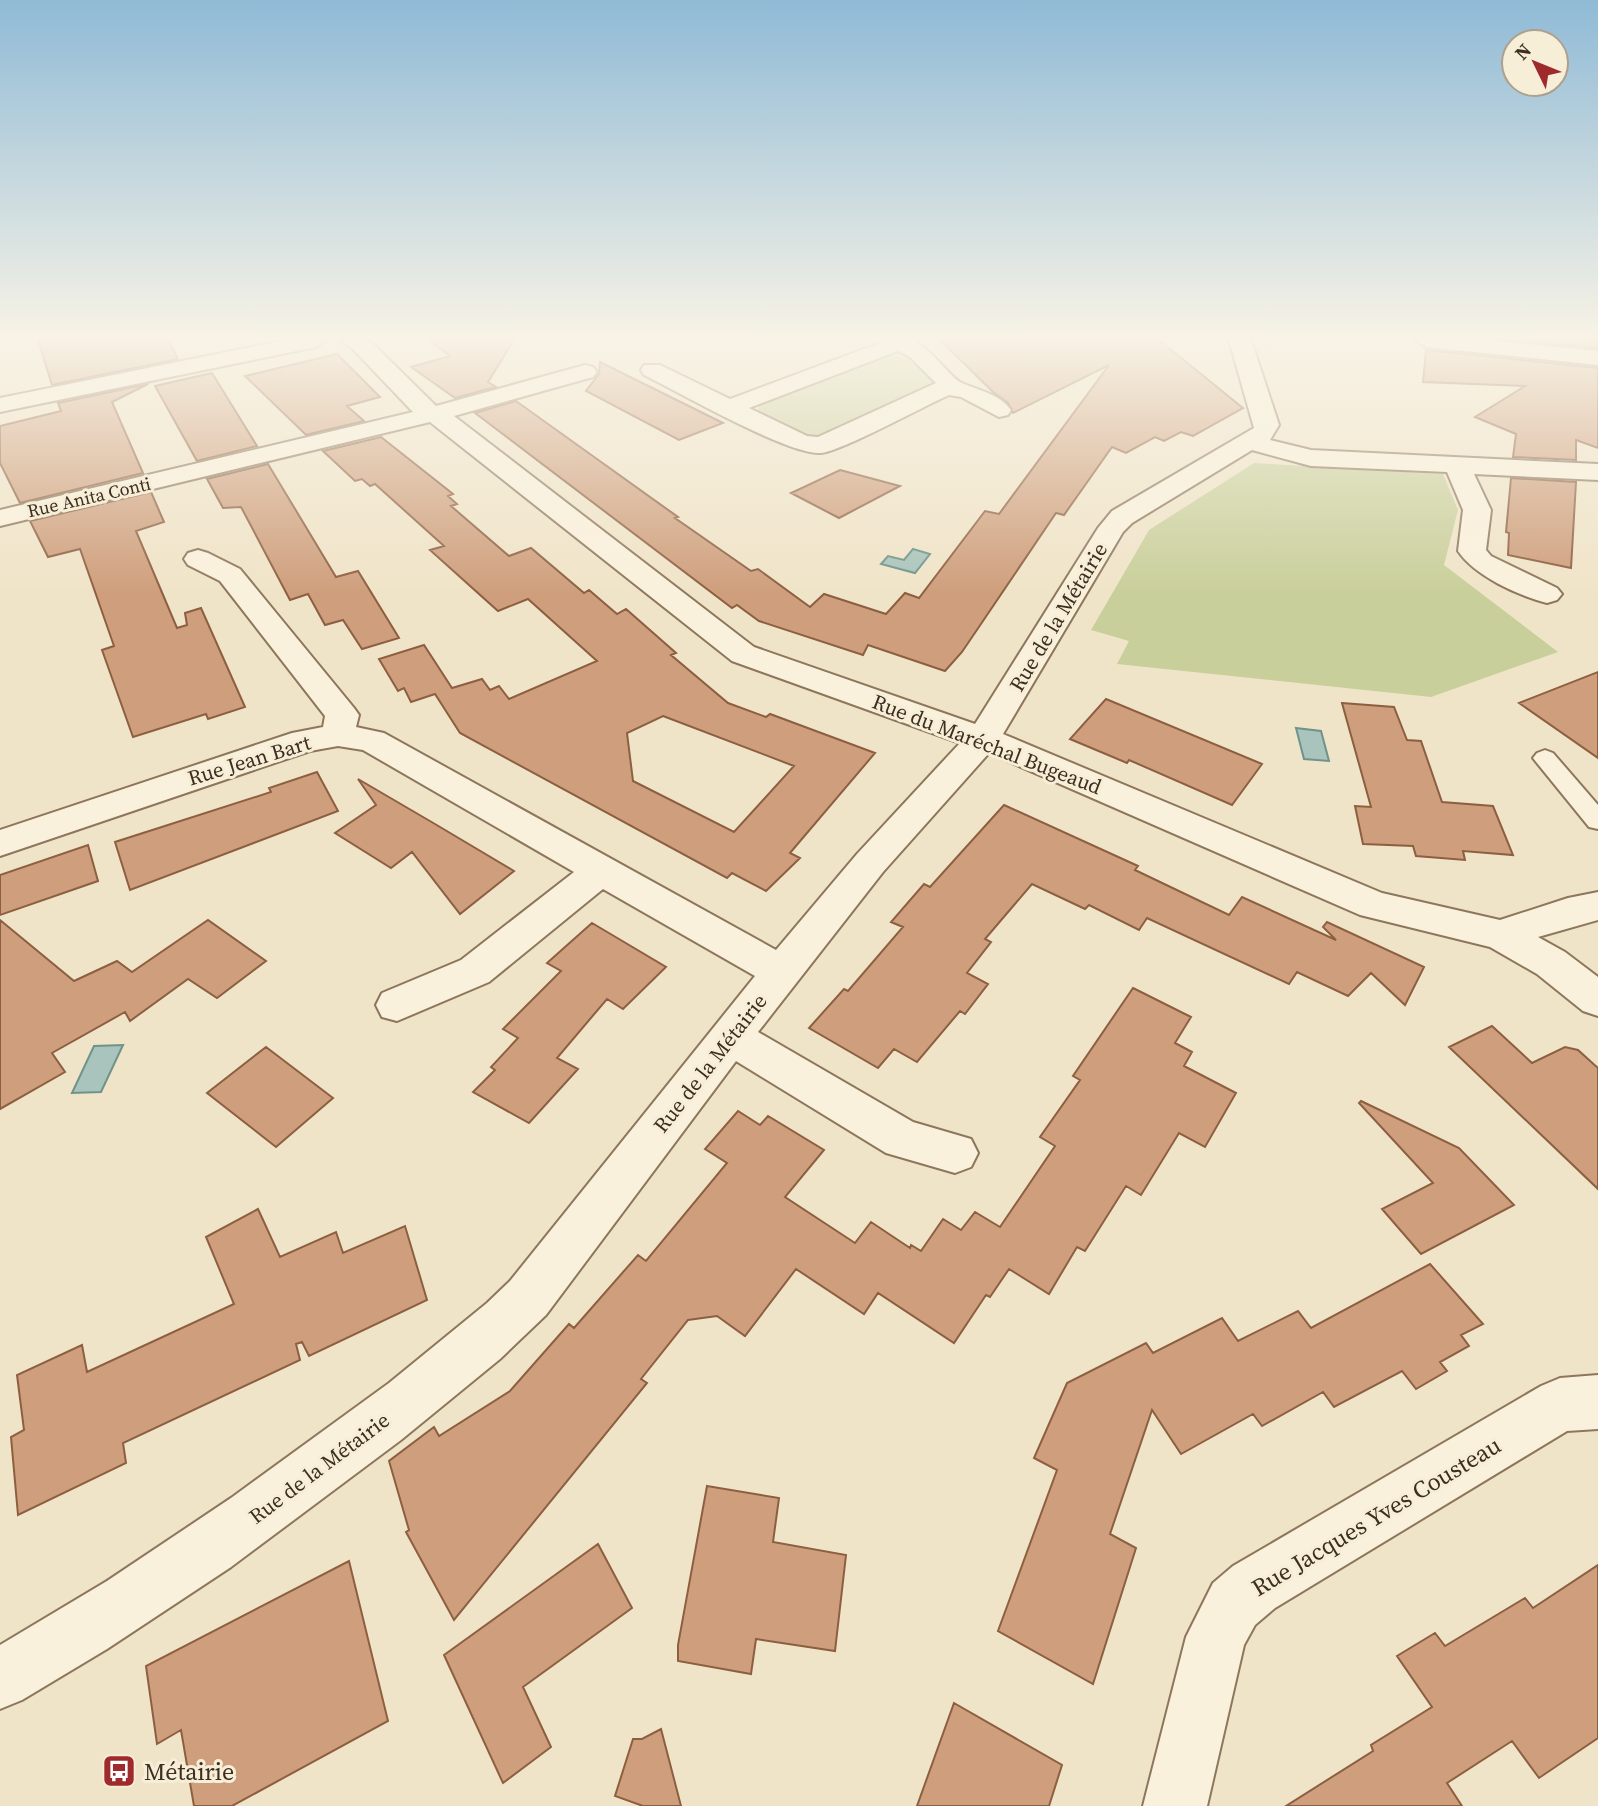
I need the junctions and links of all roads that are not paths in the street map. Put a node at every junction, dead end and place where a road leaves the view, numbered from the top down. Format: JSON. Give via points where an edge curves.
{"nodes":[{"id":1,"x":395,"y":424,"type":"edge"},
{"id":2,"x":446,"y":424,"type":"edge"},
{"id":3,"x":762,"y":424,"type":"edge"},
{"id":4,"x":866,"y":424,"type":"edge"},
{"id":5,"x":1267,"y":424,"type":"edge"},
{"id":6,"x":1250,"y":442,"type":"junction"},
{"id":7,"x":1457,"y":465,"type":"junction"},
{"id":8,"x":1598,"y":472,"type":"edge"},
{"id":9,"x":0,"y":518,"type":"edge"},
{"id":10,"x":198,"y":559,"type":"dead end"},
{"id":11,"x":1547,"y":594,"type":"dead end"},
{"id":12,"x":338,"y":735,"type":"junction"},
{"id":13,"x":984,"y":739,"type":"junction"},
{"id":14,"x":1545,"y":758,"type":"dead end"},
{"id":15,"x":1598,"y":821,"type":"edge"},
{"id":16,"x":0,"y":843,"type":"edge"},
{"id":17,"x":600,"y":871,"type":"junction"},
{"id":18,"x":1598,"y":906,"type":"edge"},
{"id":19,"x":1501,"y":936,"type":"junction"},
{"id":20,"x":780,"y":972,"type":"junction"},
{"id":21,"x":1598,"y":1000,"type":"edge"},
{"id":22,"x":397,"y":1005,"type":"dead end"},
{"id":23,"x":731,"y":1037,"type":"junction"},
{"id":24,"x":955,"y":1153,"type":"dead end"},
{"id":25,"x":1598,"y":1402,"type":"edge"},
{"id":26,"x":0,"y":1678,"type":"edge"},
{"id":27,"x":1175,"y":1806,"type":"edge"}],
"edges":[{"from":1,"to":9,"type":"street","name":"Rue Anita Conti"},
{"from":2,"to":13,"type":"street","name":"Rue du Maréchal Bugeaud","via":[[743,654]]},
{"from":3,"to":4,"type":"street","via":[[802,443],[821,445]]},
{"from":5,"to":6,"type":"street","via":[[1265,432]]},
{"from":6,"to":7,"type":"street","via":[[1311,458]]},
{"from":6,"to":13,"type":"street","name":"Rue de la Métairie","via":[[1122,517],[1112,528]]},
{"from":7,"to":8,"type":"street"},
{"from":7,"to":11,"type":"street","via":[[1477,510],[1472,551],[1481,562]]},
{"from":10,"to":12,"type":"street","via":[[230,575],[342,715]]},
{"from":12,"to":16,"type":"street","name":"Rue Jean Bart","via":[[304,741]]},
{"from":12,"to":17,"type":"street","name":"Rue Jean Bart","via":[[372,741]]},
{"from":13,"to":19,"type":"street","name":"Rue du Maréchal Bugeaud","via":[[1374,905]]},
{"from":13,"to":20,"type":"street","name":"Rue de la Métairie","via":[[870,863]]},
{"from":14,"to":15,"type":"lane"},
{"from":17,"to":20,"type":"street","name":"Rue Jean Bart"},
{"from":17,"to":22,"type":"street","via":[[475,971]]},
{"from":18,"to":19,"type":"street"},
{"from":19,"to":21,"type":"street","via":[[1552,962]]},
{"from":20,"to":23,"type":"street","name":"Rue de la Métairie"},
{"from":23,"to":24,"type":"street","via":[[902,1139]]},
{"from":23,"to":26,"type":"street","name":"Rue de la Métairie","via":[[528,1298],[492,1334],[218,1543]]},
{"from":25,"to":27,"type":"street","name":"Rue Jacques Yves Cousteau","via":[[1560,1405],[1254,1587],[1234,1604],[1216,1637]]}]}
